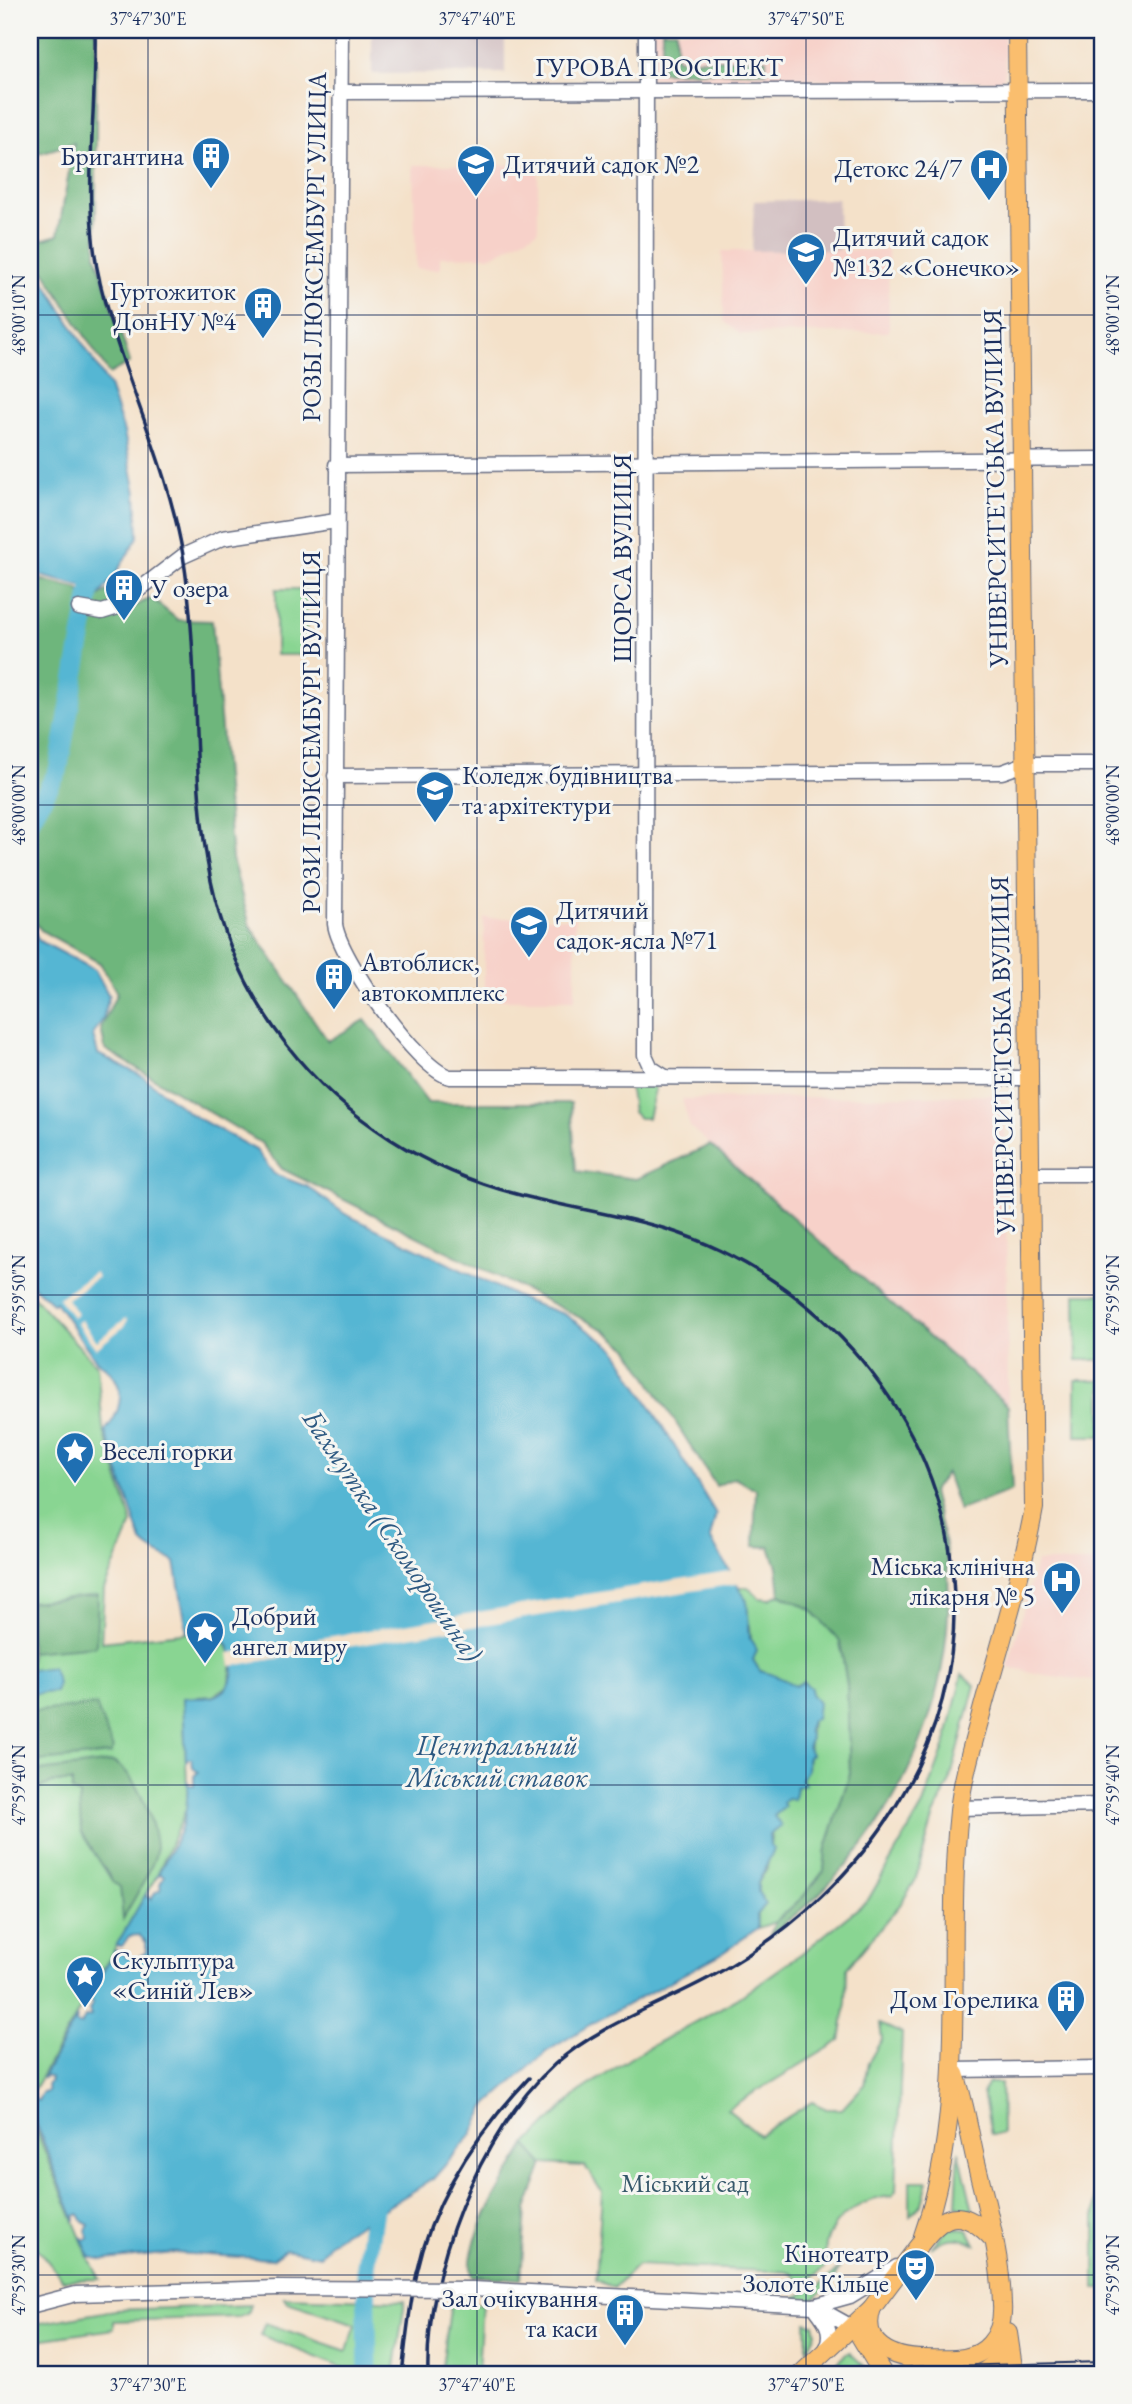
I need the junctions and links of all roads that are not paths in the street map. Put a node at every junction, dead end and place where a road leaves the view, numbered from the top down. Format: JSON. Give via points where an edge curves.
{"nodes":[{"id":1,"x":341,"y":30,"type":"edge"},
{"id":2,"x":646,"y":30,"type":"edge"},
{"id":3,"x":1017,"y":30,"type":"edge"},
{"id":4,"x":1018,"y":90,"type":"junction"},
{"id":5,"x":1102,"y":90,"type":"edge"},
{"id":6,"x":341,"y":92,"type":"junction"},
{"id":7,"x":646,"y":92,"type":"junction"},
{"id":8,"x":1021,"y":459,"type":"junction"},
{"id":9,"x":1102,"y":459,"type":"edge"},
{"id":10,"x":647,"y":464,"type":"junction"},
{"id":11,"x":336,"y":465,"type":"junction"},
{"id":12,"x":336,"y":521,"type":"junction"},
{"id":13,"x":79,"y":608,"type":"dead end"},
{"id":14,"x":1025,"y":764,"type":"junction"},
{"id":15,"x":1102,"y":764,"type":"edge"},
{"id":16,"x":646,"y":772,"type":"junction"},
{"id":17,"x":335,"y":776,"type":"junction"},
{"id":18,"x":645,"y":1055,"type":"junction"},
{"id":19,"x":630,"y":1077,"type":"junction"},
{"id":20,"x":665,"y":1077,"type":"junction"},
{"id":21,"x":1029,"y":1078,"type":"junction"},
{"id":22,"x":1030,"y":1174,"type":"junction"},
{"id":23,"x":1102,"y":1174,"type":"edge"},
{"id":24,"x":1102,"y":1805,"type":"edge"},
{"id":25,"x":959,"y":1808,"type":"junction"},
{"id":26,"x":1102,"y":2068,"type":"edge"},
{"id":27,"x":953,"y":2070,"type":"junction"},
{"id":28,"x":993,"y":2239,"type":"junction"},
{"id":29,"x":910,"y":2253,"type":"junction"},
{"id":30,"x":1002,"y":2305,"type":"junction"},
{"id":31,"x":30,"y":2306,"type":"edge"},
{"id":32,"x":814,"y":2306,"type":"junction"},
{"id":33,"x":872,"y":2308,"type":"junction"},
{"id":34,"x":854,"y":2328,"type":"junction"},
{"id":35,"x":879,"y":2346,"type":"junction"},
{"id":36,"x":820,"y":2358,"type":"junction"},
{"id":37,"x":801,"y":2374,"type":"edge"},
{"id":38,"x":883,"y":2374,"type":"edge"},
{"id":39,"x":979,"y":2374,"type":"edge"},
{"id":40,"x":1014,"y":2374,"type":"edge"}],
"edges":[{"from":1,"to":6,"type":"street","name":"РОЗЫ ЛЮКСЕМБУРГ УЛИЦА"},
{"from":2,"to":7,"type":"street","name":"ЩОРСА ВУЛИЦЯ"},
{"from":3,"to":4,"type":"main road","name":"УНІВЕРСИТЕТСЬКА ВУЛИЦЯ"},
{"from":4,"to":5,"type":"street","name":"ГУРОВА ПРОСПЕКТ"},
{"from":4,"to":7,"type":"street","name":"ГУРОВА ПРОСПЕКТ"},
{"from":4,"to":8,"type":"main road","name":"УНІВЕРСИТЕТСЬКА ВУЛИЦЯ"},
{"from":6,"to":7,"type":"street","name":"ГУРОВА ПРОСПЕКТ"},
{"from":6,"to":11,"type":"street","name":"РОЗЫ ЛЮКСЕМБУРГ УЛИЦА"},
{"from":7,"to":10,"type":"street","name":"ЩОРСА ВУЛИЦЯ"},
{"from":8,"to":9,"type":"street"},
{"from":8,"to":10,"type":"street"},
{"from":8,"to":14,"type":"main road","name":"УНІВЕРСИТЕТСЬКА ВУЛИЦЯ"},
{"from":10,"to":11,"type":"street"},
{"from":10,"to":16,"type":"street","name":"ЩОРСА ВУЛИЦЯ"},
{"from":11,"to":12,"type":"street","name":"РОЗИ ЛЮКСЕМБУРГ ВУЛИЦЯ"},
{"from":12,"to":13,"type":"street","via":[[206,543],[115,608]]},
{"from":12,"to":17,"type":"street","name":"РОЗИ ЛЮКСЕМБУРГ ВУЛИЦЯ"},
{"from":14,"to":15,"type":"street"},
{"from":14,"to":16,"type":"street","via":[[1002,772]]},
{"from":14,"to":21,"type":"main road","name":"УНІВЕРСИТЕТСЬКА ВУЛИЦЯ"},
{"from":16,"to":17,"type":"street"},
{"from":16,"to":18,"type":"street","name":"ЩОРСА ВУЛИЦЯ"},
{"from":17,"to":19,"type":"street","name":"РОЗИ ЛЮКСЕМБУРГ ВУЛИЦЯ","via":[[336,930],[381,1005],[434,1070],[450,1077]]},
{"from":18,"to":19,"type":"street","via":[[642,1068]]},
{"from":18,"to":20,"type":"street","via":[[652,1068]]},
{"from":19,"to":20,"type":"street","name":"РОЗИ ЛЮКСЕМБУРГ ВУЛИЦЯ"},
{"from":20,"to":21,"type":"street","name":"РОЗИ ЛЮКСЕМБУРГ ВУЛИЦЯ"},
{"from":21,"to":22,"type":"main road","name":"УНІВЕРСИТЕТСЬКА ВУЛИЦЯ"},
{"from":22,"to":23,"type":"street"},
{"from":22,"to":25,"type":"main road","name":"УНІВЕРСИТЕТСЬКА ВУЛИЦЯ","via":[[1034,1508],[1027,1551]]},
{"from":24,"to":25,"type":"street"},
{"from":25,"to":27,"type":"main road","name":"УНІВЕРСИТЕТСЬКА ВУЛИЦЯ"},
{"from":26,"to":27,"type":"street"},
{"from":27,"to":28,"type":"main road","name":"УНІВЕРСИТЕТСЬКА ВУЛИЦЯ","via":[[965,2104]]},
{"from":27,"to":29,"type":"main road","name":"УНІВЕРСИТЕТСЬКА ВУЛИЦЯ","via":[[936,2199]]},
{"from":28,"to":29,"type":"main road","via":[[969,2218],[953,2216],[938,2222]]},
{"from":28,"to":30,"type":"main road"},
{"from":29,"to":32,"type":"street","via":[[849,2296]]},
{"from":29,"to":33,"type":"main road"},
{"from":30,"to":35,"type":"main road","via":[[1000,2330],[992,2342],[971,2356],[911,2359]]},
{"from":30,"to":39,"type":"main road","via":[[999,2356],[993,2367]]},
{"from":30,"to":40,"type":"main road"},
{"from":31,"to":32,"type":"street","bridge":true,"via":[[76,2294],[277,2288],[472,2289]]},
{"from":32,"to":34,"type":"street"},
{"from":32,"to":36,"type":"street","via":[[830,2335]]},
{"from":33,"to":34,"type":"main road"},
{"from":33,"to":35,"type":"main road","via":[[868,2329]]},
{"from":34,"to":35,"type":"street"},
{"from":34,"to":36,"type":"main road"},
{"from":34,"to":38,"type":"main road"},
{"from":36,"to":37,"type":"main road"}]}
